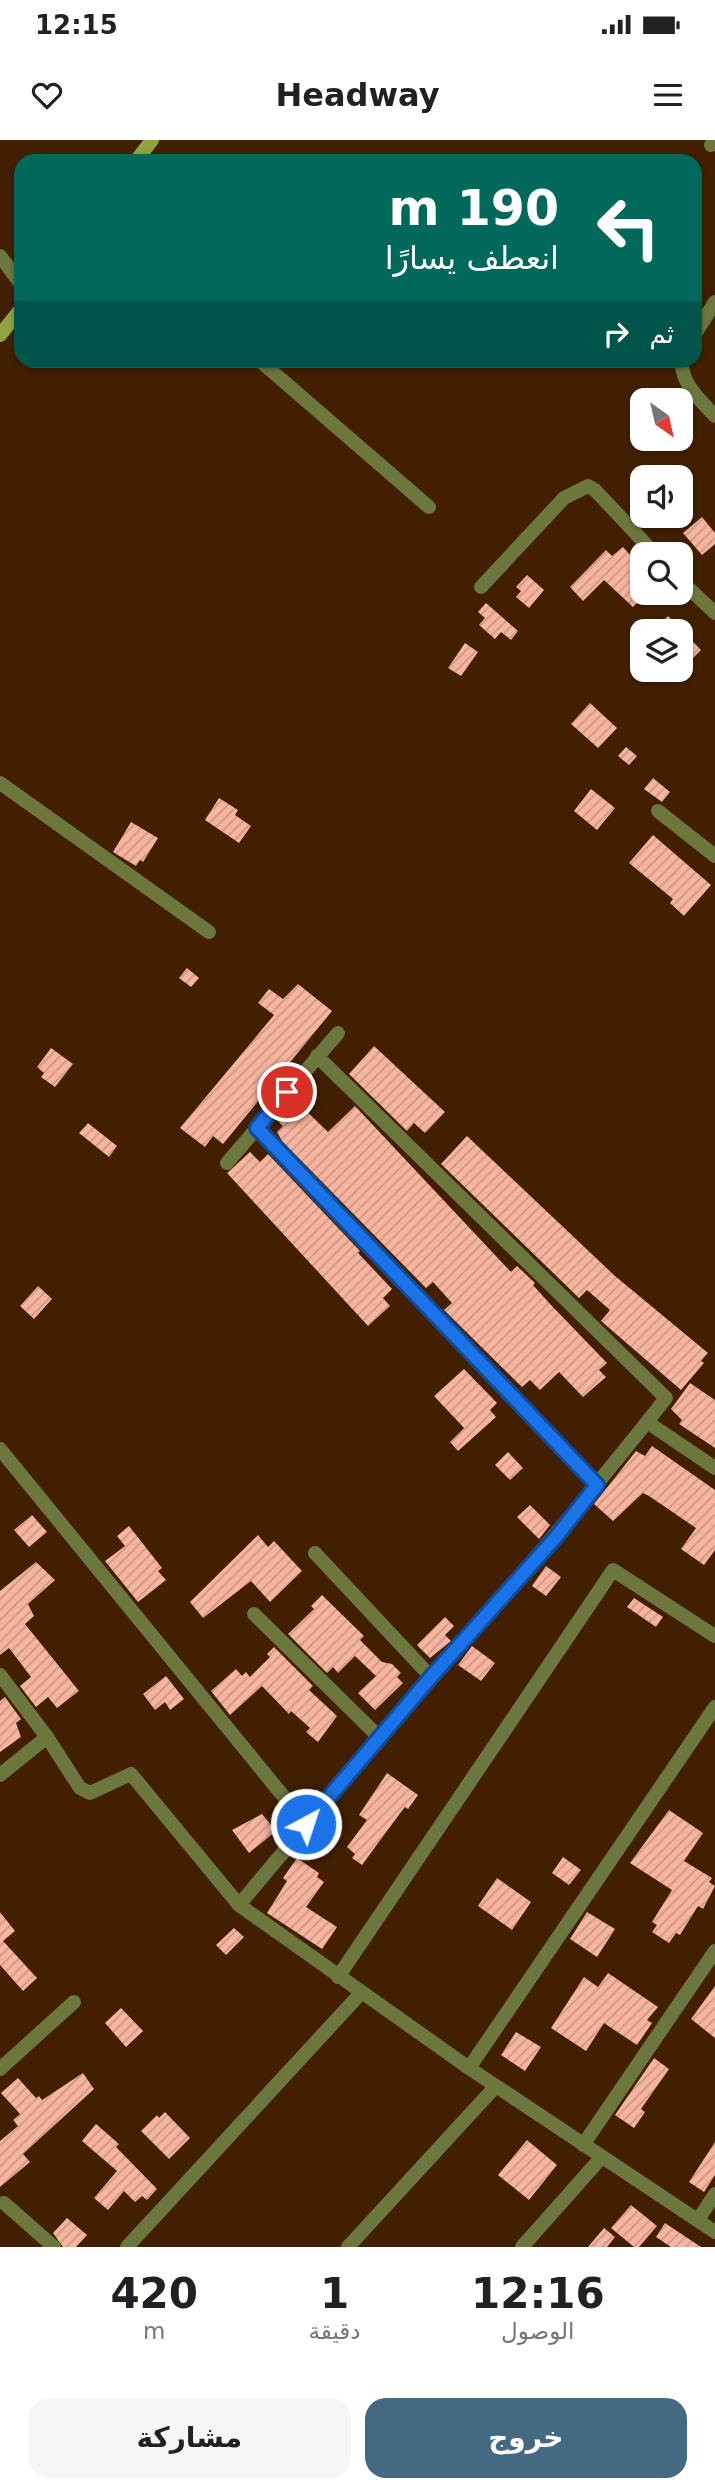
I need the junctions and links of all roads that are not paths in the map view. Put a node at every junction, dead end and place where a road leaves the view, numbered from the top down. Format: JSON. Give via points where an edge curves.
{"nodes":[{"id":1,"x":152,"y":140,"type":"edge"},
{"id":2,"x":141,"y":154,"type":"edge"},
{"id":3,"x":0,"y":256,"type":"edge"},
{"id":4,"x":14,"y":275,"type":"edge"},
{"id":5,"x":715,"y":302,"type":"edge"},
{"id":6,"x":14,"y":318,"type":"edge"},
{"id":7,"x":702,"y":323,"type":"edge"},
{"id":8,"x":0,"y":335,"type":"edge"},
{"id":9,"x":268,"y":368,"type":"edge"},
{"id":10,"x":681,"y":368,"type":"edge"},
{"id":11,"x":715,"y":416,"type":"edge"},
{"id":12,"x":429,"y":508,"type":"dead end"},
{"id":13,"x":644,"y":542,"type":"edge"},
{"id":14,"x":481,"y":587,"type":"dead end"},
{"id":15,"x":693,"y":592,"type":"edge"},
{"id":16,"x":715,"y":613,"type":"edge"},
{"id":17,"x":0,"y":783,"type":"edge"},
{"id":18,"x":658,"y":811,"type":"dead end"},
{"id":19,"x":715,"y":856,"type":"edge"},
{"id":20,"x":209,"y":932,"type":"dead end"},
{"id":21,"x":338,"y":1033,"type":"dead end"},
{"id":22,"x":317,"y":1056,"type":"junction"},
{"id":23,"x":257,"y":1128,"type":"junction"},
{"id":24,"x":227,"y":1163,"type":"dead end"},
{"id":25,"x":648,"y":1422,"type":"junction"},
{"id":26,"x":0,"y":1449,"type":"edge"},
{"id":27,"x":715,"y":1468,"type":"edge"},
{"id":28,"x":597,"y":1485,"type":"junction"},
{"id":29,"x":315,"y":1553,"type":"dead end"},
{"id":30,"x":254,"y":1614,"type":"dead end"},
{"id":31,"x":715,"y":1636,"type":"edge"},
{"id":32,"x":0,"y":1675,"type":"edge"},
{"id":33,"x":431,"y":1677,"type":"junction"},
{"id":34,"x":715,"y":1707,"type":"edge"},
{"id":35,"x":47,"y":1737,"type":"junction"},
{"id":36,"x":379,"y":1737,"type":"junction"},
{"id":37,"x":0,"y":1775,"type":"edge"},
{"id":38,"x":306,"y":1824,"type":"junction"},
{"id":39,"x":239,"y":1905,"type":"junction"},
{"id":40,"x":715,"y":1951,"type":"edge"},
{"id":41,"x":338,"y":1977,"type":"junction"},
{"id":42,"x":361,"y":1993,"type":"junction"},
{"id":43,"x":74,"y":2002,"type":"dead end"},
{"id":44,"x":469,"y":2068,"type":"junction"},
{"id":45,"x":0,"y":2069,"type":"edge"},
{"id":46,"x":496,"y":2086,"type":"junction"},
{"id":47,"x":583,"y":2145,"type":"junction"},
{"id":48,"x":601,"y":2158,"type":"junction"},
{"id":49,"x":715,"y":2194,"type":"edge"},
{"id":50,"x":4,"y":2203,"type":"dead end"},
{"id":51,"x":698,"y":2220,"type":"junction"},
{"id":52,"x":715,"y":2232,"type":"edge"},
{"id":53,"x":54,"y":2247,"type":"edge"},
{"id":54,"x":127,"y":2247,"type":"edge"},
{"id":55,"x":348,"y":2247,"type":"edge"},
{"id":56,"x":522,"y":2247,"type":"edge"}],
"edges":[{"from":1,"to":2,"type":"main road"},
{"from":3,"to":4,"type":"street"},
{"from":5,"to":7,"type":"street"},
{"from":6,"to":8,"type":"main road"},
{"from":9,"to":12,"type":"street"},
{"from":10,"to":11,"type":"street","via":[[688,384]]},
{"from":13,"to":14,"type":"street","via":[[588,486],[564,498]]},
{"from":15,"to":16,"type":"street"},
{"from":17,"to":20,"type":"street"},
{"from":18,"to":19,"type":"street"},
{"from":21,"to":22,"type":"street"},
{"from":22,"to":23,"type":"street"},
{"from":22,"to":25,"type":"street","via":[[666,1398]]},
{"from":23,"to":24,"type":"street"},
{"from":23,"to":28,"type":"street"},
{"from":25,"to":27,"type":"street"},
{"from":25,"to":28,"type":"street"},
{"from":26,"to":38,"type":"street"},
{"from":28,"to":33,"type":"street"},
{"from":29,"to":33,"type":"street"},
{"from":30,"to":36,"type":"street"},
{"from":31,"to":41,"type":"street","via":[[613,1570]]},
{"from":32,"to":35,"type":"street"},
{"from":33,"to":36,"type":"street"},
{"from":34,"to":44,"type":"street"},
{"from":35,"to":37,"type":"street"},
{"from":35,"to":39,"type":"street","via":[[85,1793],[125,1774],[137,1779]]},
{"from":36,"to":38,"type":"street"},
{"from":38,"to":39,"type":"street"},
{"from":39,"to":41,"type":"street"},
{"from":40,"to":47,"type":"street"},
{"from":41,"to":42,"type":"street"},
{"from":42,"to":44,"type":"street"},
{"from":42,"to":54,"type":"street"},
{"from":43,"to":45,"type":"street"},
{"from":44,"to":46,"type":"street"},
{"from":46,"to":47,"type":"street"},
{"from":46,"to":55,"type":"street"},
{"from":47,"to":48,"type":"street"},
{"from":48,"to":51,"type":"street"},
{"from":48,"to":56,"type":"street"},
{"from":49,"to":51,"type":"street"},
{"from":50,"to":53,"type":"street"},
{"from":51,"to":52,"type":"street"}]}
